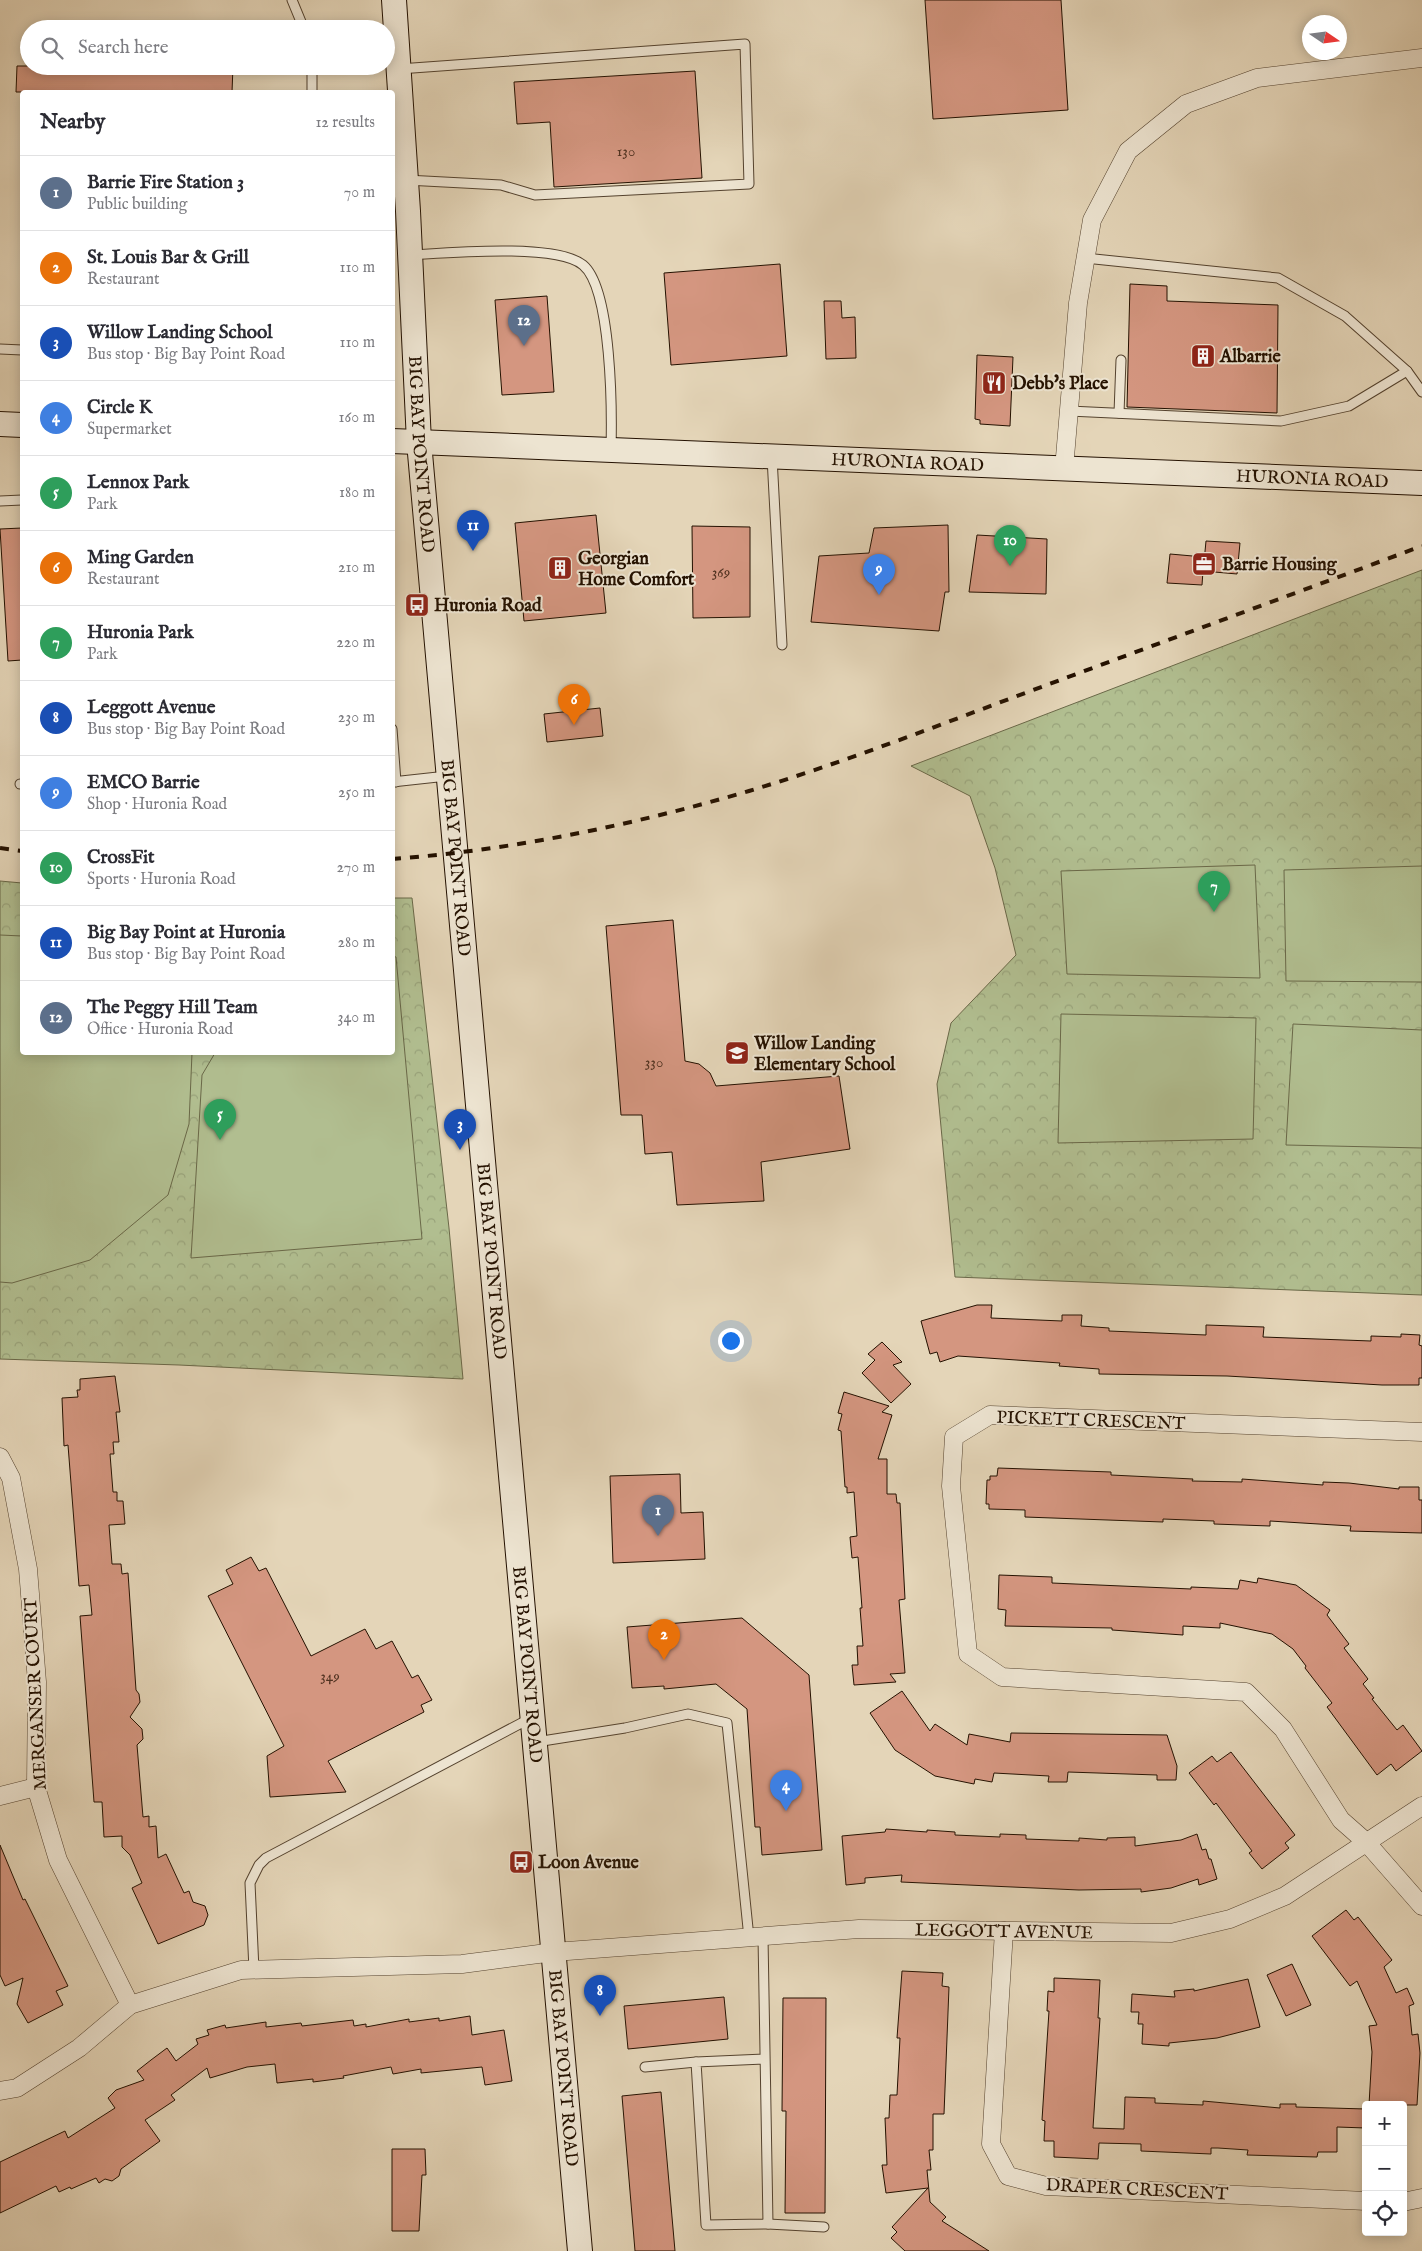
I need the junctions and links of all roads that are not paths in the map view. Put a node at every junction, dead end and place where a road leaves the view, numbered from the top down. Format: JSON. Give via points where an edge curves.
{"nodes":[{"id":1,"x":292,"y":0,"type":"edge"},
{"id":2,"x":394,"y":0,"type":"edge"},
{"id":3,"x":300,"y":20,"type":"edge"},
{"id":4,"x":394,"y":20,"type":"edge"},
{"id":5,"x":395,"y":54,"type":"edge"},
{"id":6,"x":1422,"y":58,"type":"edge"},
{"id":7,"x":395,"y":64,"type":"edge"},
{"id":8,"x":312,"y":75,"type":"edge"},
{"id":9,"x":312,"y":90,"type":"edge"},
{"id":10,"x":406,"y":180,"type":"junction"},
{"id":11,"x":410,"y":255,"type":"junction"},
{"id":12,"x":1085,"y":258,"type":"junction"},
{"id":13,"x":0,"y":349,"type":"edge"},
{"id":14,"x":20,"y":350,"type":"edge"},
{"id":15,"x":1122,"y":360,"type":"dead end"},
{"id":16,"x":1407,"y":371,"type":"junction"},
{"id":17,"x":1422,"y":392,"type":"edge"},
{"id":18,"x":1069,"y":411,"type":"junction"},
{"id":19,"x":1119,"y":413,"type":"junction"},
{"id":20,"x":0,"y":424,"type":"edge"},
{"id":21,"x":20,"y":425,"type":"edge"},
{"id":22,"x":395,"y":441,"type":"edge"},
{"id":23,"x":419,"y":442,"type":"junction"},
{"id":24,"x":612,"y":450,"type":"junction"},
{"id":25,"x":772,"y":457,"type":"junction"},
{"id":26,"x":1064,"y":469,"type":"junction"},
{"id":27,"x":1422,"y":483,"type":"edge"},
{"id":28,"x":20,"y":500,"type":"edge"},
{"id":29,"x":0,"y":501,"type":"edge"},
{"id":30,"x":782,"y":645,"type":"dead end"},
{"id":31,"x":449,"y":776,"type":"junction"},
{"id":32,"x":395,"y":782,"type":"edge"},
{"id":33,"x":1422,"y":1432,"type":"edge"},
{"id":34,"x":0,"y":1457,"type":"edge"},
{"id":35,"x":533,"y":1717,"type":"junction"},
{"id":36,"x":535,"y":1742,"type":"junction"},
{"id":37,"x":36,"y":1787,"type":"junction"},
{"id":38,"x":0,"y":1796,"type":"edge"},
{"id":39,"x":1422,"y":1806,"type":"edge"},
{"id":40,"x":1366,"y":1842,"type":"junction"},
{"id":41,"x":1422,"y":1906,"type":"edge"},
{"id":42,"x":1004,"y":1931,"type":"junction"},
{"id":43,"x":756,"y":1937,"type":"junction"},
{"id":44,"x":554,"y":1952,"type":"junction"},
{"id":45,"x":254,"y":1970,"type":"junction"},
{"id":46,"x":130,"y":2005,"type":"junction"},
{"id":47,"x":765,"y":2059,"type":"junction"},
{"id":48,"x":696,"y":2062,"type":"junction"},
{"id":49,"x":645,"y":2067,"type":"dead end"},
{"id":50,"x":0,"y":2091,"type":"edge"},
{"id":51,"x":1422,"y":2198,"type":"edge"},
{"id":52,"x":1362,"y":2201,"type":"edge"},
{"id":53,"x":1407,"y":2201,"type":"edge"},
{"id":54,"x":768,"y":2224,"type":"junction"},
{"id":55,"x":824,"y":2227,"type":"dead end"},
{"id":56,"x":580,"y":2251,"type":"edge"}],
"edges":[{"from":1,"to":3,"type":"lane"},
{"from":2,"to":4,"type":"street","name":"BIG BAY POINT ROAD"},
{"from":5,"to":10,"type":"lane","via":[[745,44],[748,184],[535,195],[501,185]]},
{"from":6,"to":12,"type":"street","via":[[1257,78],[1186,104],[1128,151],[1092,220]]},
{"from":7,"to":10,"type":"street","name":"BIG BAY POINT ROAD"},
{"from":8,"to":9,"type":"lane"},
{"from":10,"to":11,"type":"street","name":"BIG BAY POINT ROAD"},
{"from":11,"to":23,"type":"street","name":"BIG BAY POINT ROAD"},
{"from":11,"to":24,"type":"lane","via":[[519,252],[558,256],[584,266],[595,285],[606,328],[612,396]]},
{"from":12,"to":16,"type":"lane","via":[[1278,278],[1345,316]]},
{"from":12,"to":18,"type":"street"},
{"from":13,"to":14,"type":"lane"},
{"from":15,"to":19,"type":"lane"},
{"from":16,"to":17,"type":"lane"},
{"from":16,"to":19,"type":"lane","via":[[1349,406],[1281,421]]},
{"from":18,"to":19,"type":"lane"},
{"from":18,"to":26,"type":"street"},
{"from":20,"to":21,"type":"street"},
{"from":22,"to":23,"type":"street","name":"HURONIA ROAD"},
{"from":23,"to":24,"type":"street","name":"HURONIA ROAD"},
{"from":23,"to":31,"type":"street","name":"BIG BAY POINT ROAD"},
{"from":24,"to":25,"type":"street","name":"HURONIA ROAD"},
{"from":25,"to":26,"type":"street","name":"HURONIA ROAD"},
{"from":25,"to":30,"type":"lane"},
{"from":26,"to":27,"type":"street","name":"HURONIA ROAD"},
{"from":28,"to":29,"type":"lane"},
{"from":31,"to":32,"type":"lane"},
{"from":31,"to":35,"type":"street","name":"BIG BAY POINT ROAD"},
{"from":33,"to":40,"type":"street","name":"PICKETT CRESCENT","via":[[990,1415],[954,1437],[951,1486],[968,1654],[1002,1678],[1246,1692],[1283,1729],[1341,1820]]},
{"from":34,"to":37,"type":"street","name":"MERGANSER COURT","via":[[10,1478],[28,1569],[37,1682]]},
{"from":35,"to":36,"type":"street","name":"BIG BAY POINT ROAD"},
{"from":35,"to":45,"type":"lane","via":[[266,1858],[250,1883]]},
{"from":36,"to":43,"type":"lane","via":[[688,1714],[727,1723]]},
{"from":36,"to":44,"type":"street","name":"BIG BAY POINT ROAD"},
{"from":37,"to":38,"type":"street"},
{"from":37,"to":46,"type":"street","name":"MERGANSER COURT","via":[[58,1860]]},
{"from":39,"to":40,"type":"street","name":"LEGGOTT AVENUE"},
{"from":40,"to":41,"type":"street"},
{"from":40,"to":42,"type":"street","name":"LEGGOTT AVENUE","via":[[1285,1896],[1230,1919],[1171,1932]]},
{"from":42,"to":43,"type":"street","name":"LEGGOTT AVENUE","via":[[860,1929]]},
{"from":42,"to":52,"type":"street","name":"DRAPER CRESCENT","via":[[991,2144],[1008,2176],[1046,2186]]},
{"from":43,"to":44,"type":"street","name":"LEGGOTT AVENUE"},
{"from":43,"to":47,"type":"lane"},
{"from":44,"to":45,"type":"street","via":[[462,1964]]},
{"from":44,"to":56,"type":"street","name":"BIG BAY POINT ROAD"},
{"from":45,"to":46,"type":"street","via":[[241,1970]]},
{"from":46,"to":50,"type":"street","via":[[79,2048],[17,2088]]},
{"from":47,"to":48,"type":"lane"},
{"from":47,"to":54,"type":"lane"},
{"from":48,"to":49,"type":"lane"},
{"from":48,"to":54,"type":"lane","via":[[706,2225]]},
{"from":51,"to":53,"type":"street"},
{"from":54,"to":55,"type":"lane"}]}
